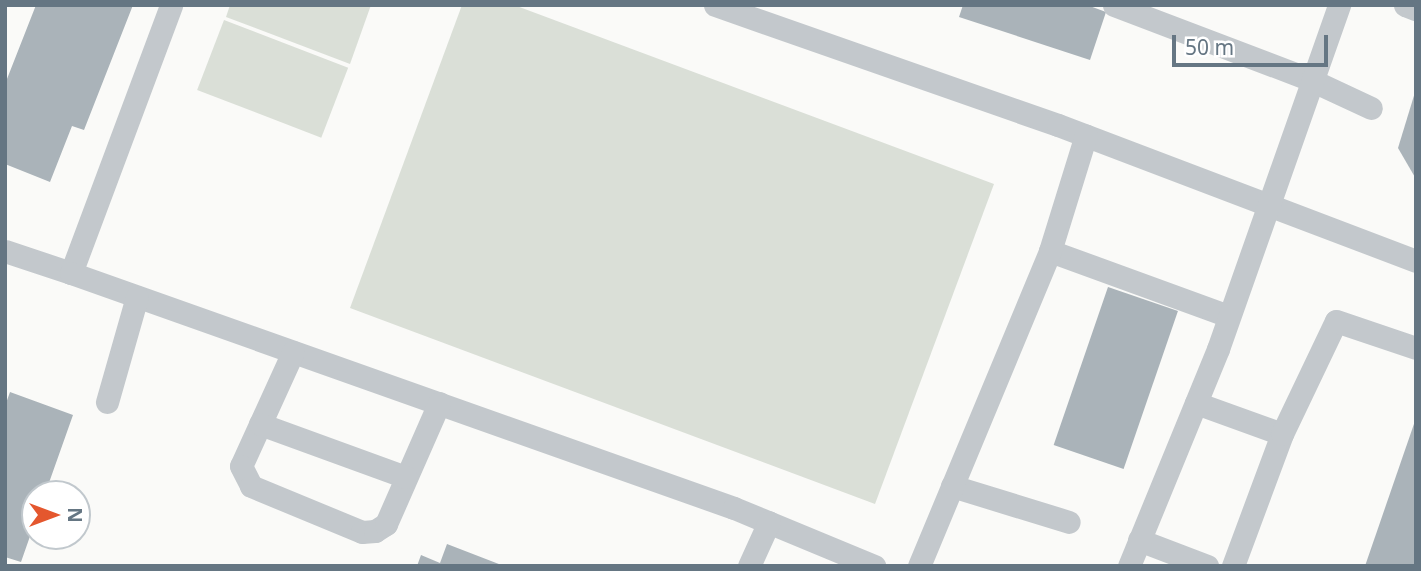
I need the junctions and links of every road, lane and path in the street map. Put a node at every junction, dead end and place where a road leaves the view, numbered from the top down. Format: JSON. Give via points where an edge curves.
{"nodes":[{"id":1,"x":171,"y":5,"type":"edge"},
{"id":2,"x":715,"y":5,"type":"edge"},
{"id":3,"x":1114,"y":5,"type":"edge"},
{"id":4,"x":1339,"y":5,"type":"edge"},
{"id":5,"x":1405,"y":5,"type":"edge"},
{"id":6,"x":1415,"y":9,"type":"edge"},
{"id":7,"x":1311,"y":80,"type":"junction"},
{"id":8,"x":1371,"y":108,"type":"dead end"},
{"id":9,"x":1086,"y":135,"type":"junction"},
{"id":10,"x":1267,"y":202,"type":"junction"},
{"id":11,"x":5,"y":251,"type":"edge"},
{"id":12,"x":1050,"y":251,"type":"junction"},
{"id":13,"x":1416,"y":261,"type":"edge"},
{"id":14,"x":71,"y":273,"type":"junction"},
{"id":15,"x":137,"y":297,"type":"junction"},
{"id":16,"x":1229,"y":316,"type":"junction"},
{"id":17,"x":1416,"y":348,"type":"edge"},
{"id":18,"x":293,"y":352,"type":"junction"},
{"id":19,"x":107,"y":401,"type":"dead end"},
{"id":20,"x":1196,"y":403,"type":"junction"},
{"id":21,"x":439,"y":404,"type":"junction"},
{"id":22,"x":260,"y":424,"type":"junction"},
{"id":23,"x":1282,"y":434,"type":"junction"},
{"id":24,"x":406,"y":477,"type":"junction"},
{"id":25,"x":952,"y":486,"type":"junction"},
{"id":26,"x":769,"y":522,"type":"junction"},
{"id":27,"x":1069,"y":522,"type":"dead end"},
{"id":28,"x":1139,"y":540,"type":"junction"},
{"id":29,"x":748,"y":566,"type":"edge"},
{"id":30,"x":874,"y":566,"type":"edge"},
{"id":31,"x":919,"y":566,"type":"edge"},
{"id":32,"x":1129,"y":566,"type":"edge"},
{"id":33,"x":1207,"y":566,"type":"edge"},
{"id":34,"x":1233,"y":566,"type":"edge"}],
"edges":[{"from":1,"to":14,"type":"lane"},
{"from":2,"to":9,"type":"lane"},
{"from":3,"to":7,"type":"lane"},
{"from":4,"to":7,"type":"lane"},
{"from":5,"to":6,"type":"lane"},
{"from":7,"to":8,"type":"lane"},
{"from":7,"to":10,"type":"lane"},
{"from":9,"to":10,"type":"lane"},
{"from":9,"to":12,"type":"lane"},
{"from":10,"to":13,"type":"lane"},
{"from":10,"to":16,"type":"lane"},
{"from":11,"to":14,"type":"lane"},
{"from":12,"to":16,"type":"lane"},
{"from":12,"to":25,"type":"lane"},
{"from":14,"to":15,"type":"lane"},
{"from":15,"to":18,"type":"lane"},
{"from":15,"to":19,"type":"lane"},
{"from":16,"to":20,"type":"lane"},
{"from":17,"to":23,"type":"lane","via":[[1336,321]]},
{"from":18,"to":21,"type":"lane"},
{"from":18,"to":22,"type":"lane"},
{"from":20,"to":23,"type":"lane"},
{"from":20,"to":28,"type":"lane"},
{"from":21,"to":24,"type":"lane"},
{"from":21,"to":26,"type":"lane"},
{"from":22,"to":24,"type":"lane"},
{"from":22,"to":24,"type":"lane","via":[[241,466],[251,486],[362,532],[386,524]]},
{"from":23,"to":34,"type":"lane"},
{"from":25,"to":27,"type":"lane"},
{"from":25,"to":31,"type":"lane"},
{"from":26,"to":29,"type":"lane"},
{"from":26,"to":30,"type":"lane"},
{"from":28,"to":32,"type":"lane"},
{"from":28,"to":33,"type":"lane"}]}
